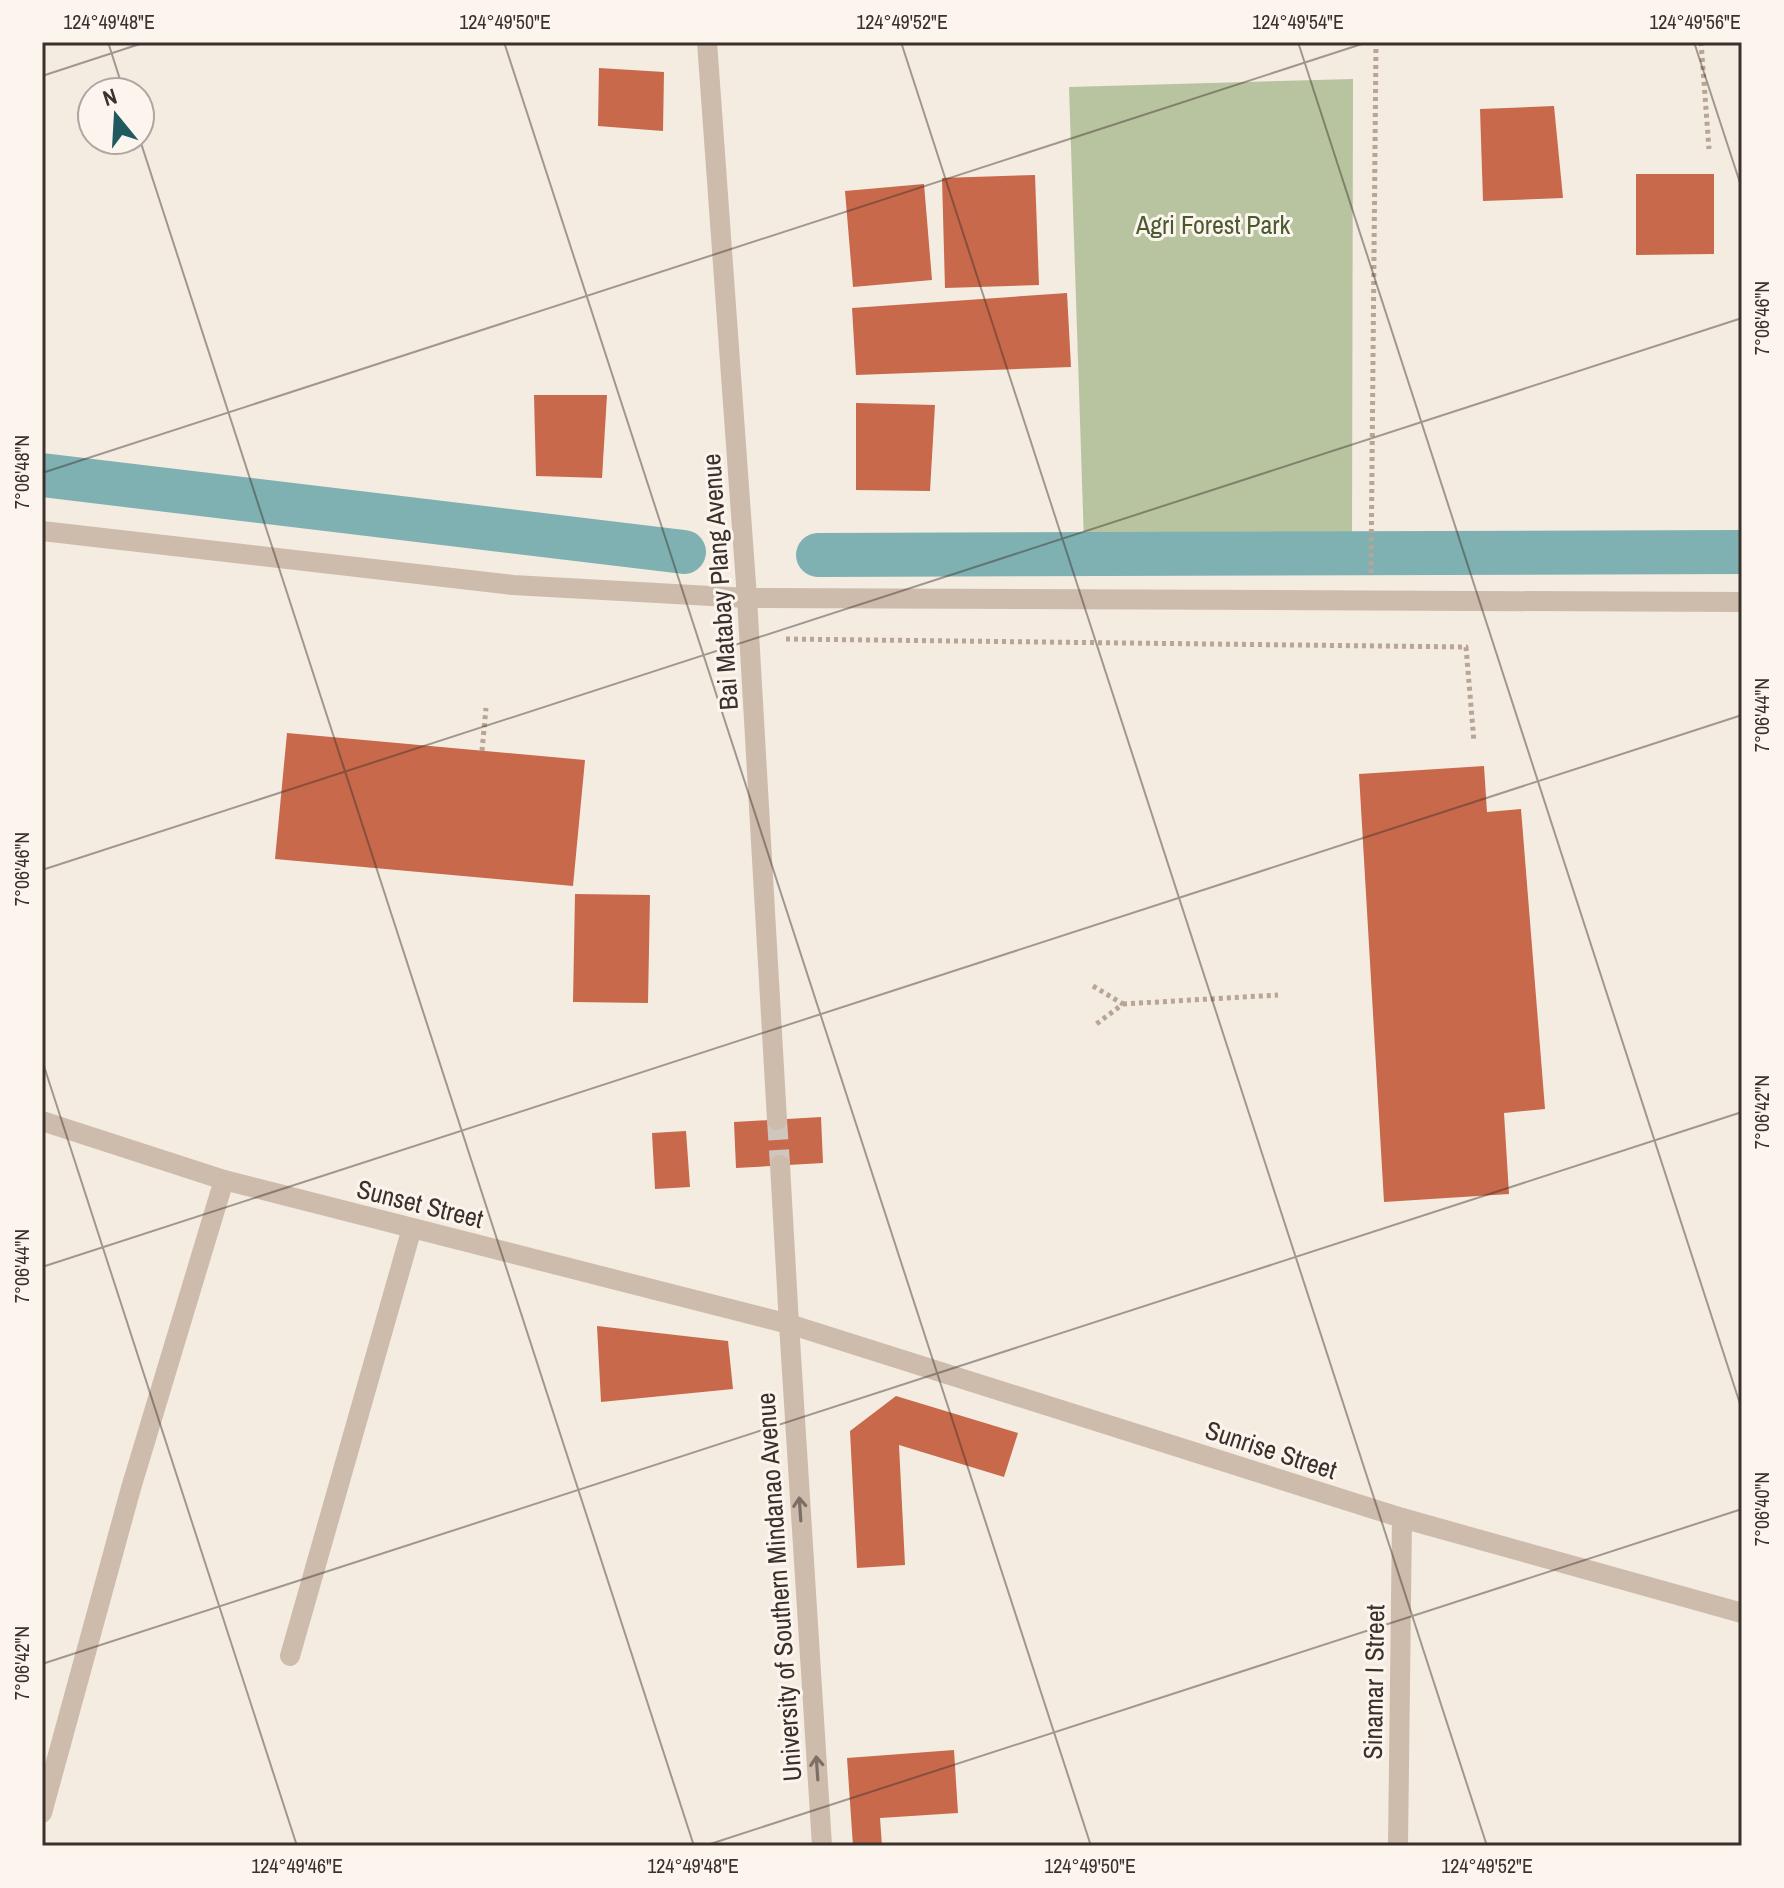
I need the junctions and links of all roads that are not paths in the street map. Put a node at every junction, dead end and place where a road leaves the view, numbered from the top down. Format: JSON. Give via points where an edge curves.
{"nodes":[{"id":1,"x":707,"y":42,"type":"edge"},
{"id":2,"x":42,"y":531,"type":"edge"},
{"id":3,"x":747,"y":598,"type":"junction"},
{"id":4,"x":1742,"y":602,"type":"edge"},
{"id":5,"x":777,"y":1120,"type":"tunnel mouth"},
{"id":6,"x":42,"y":1121,"type":"edge"},
{"id":7,"x":780,"y":1165,"type":"tunnel mouth"},
{"id":8,"x":224,"y":1180,"type":"junction"},
{"id":9,"x":412,"y":1228,"type":"junction"},
{"id":10,"x":789,"y":1324,"type":"junction"},
{"id":11,"x":1402,"y":1518,"type":"junction"},
{"id":12,"x":1742,"y":1613,"type":"edge"},
{"id":13,"x":290,"y":1656,"type":"dead end"},
{"id":14,"x":42,"y":1813,"type":"edge"},
{"id":15,"x":822,"y":1846,"type":"edge"},
{"id":16,"x":1398,"y":1846,"type":"edge"}],
"edges":[{"from":1,"to":3,"type":"street","name":"Bai Matabay Plang Avenue"},
{"from":2,"to":3,"type":"street","via":[[513,585]]},
{"from":3,"to":4,"type":"street"},
{"from":3,"to":5,"type":"street","name":"Bai Matabay Plang Avenue"},
{"from":6,"to":8,"type":"street","name":"Sunset Street"},
{"from":7,"to":10,"type":"street"},
{"from":8,"to":9,"type":"street","name":"Sunset Street"},
{"from":8,"to":14,"type":"street"},
{"from":9,"to":10,"type":"street","name":"Sunset Street"},
{"from":9,"to":13,"type":"street"},
{"from":10,"to":11,"type":"street","name":"Sunrise Street"},
{"from":15,"to":10,"type":"street","name":"University of Southern Mindanao Avenue","one_way":true},
{"from":11,"to":12,"type":"street","name":"Sunrise Street"},
{"from":11,"to":16,"type":"street","name":"Sinamar I Street"}]}
